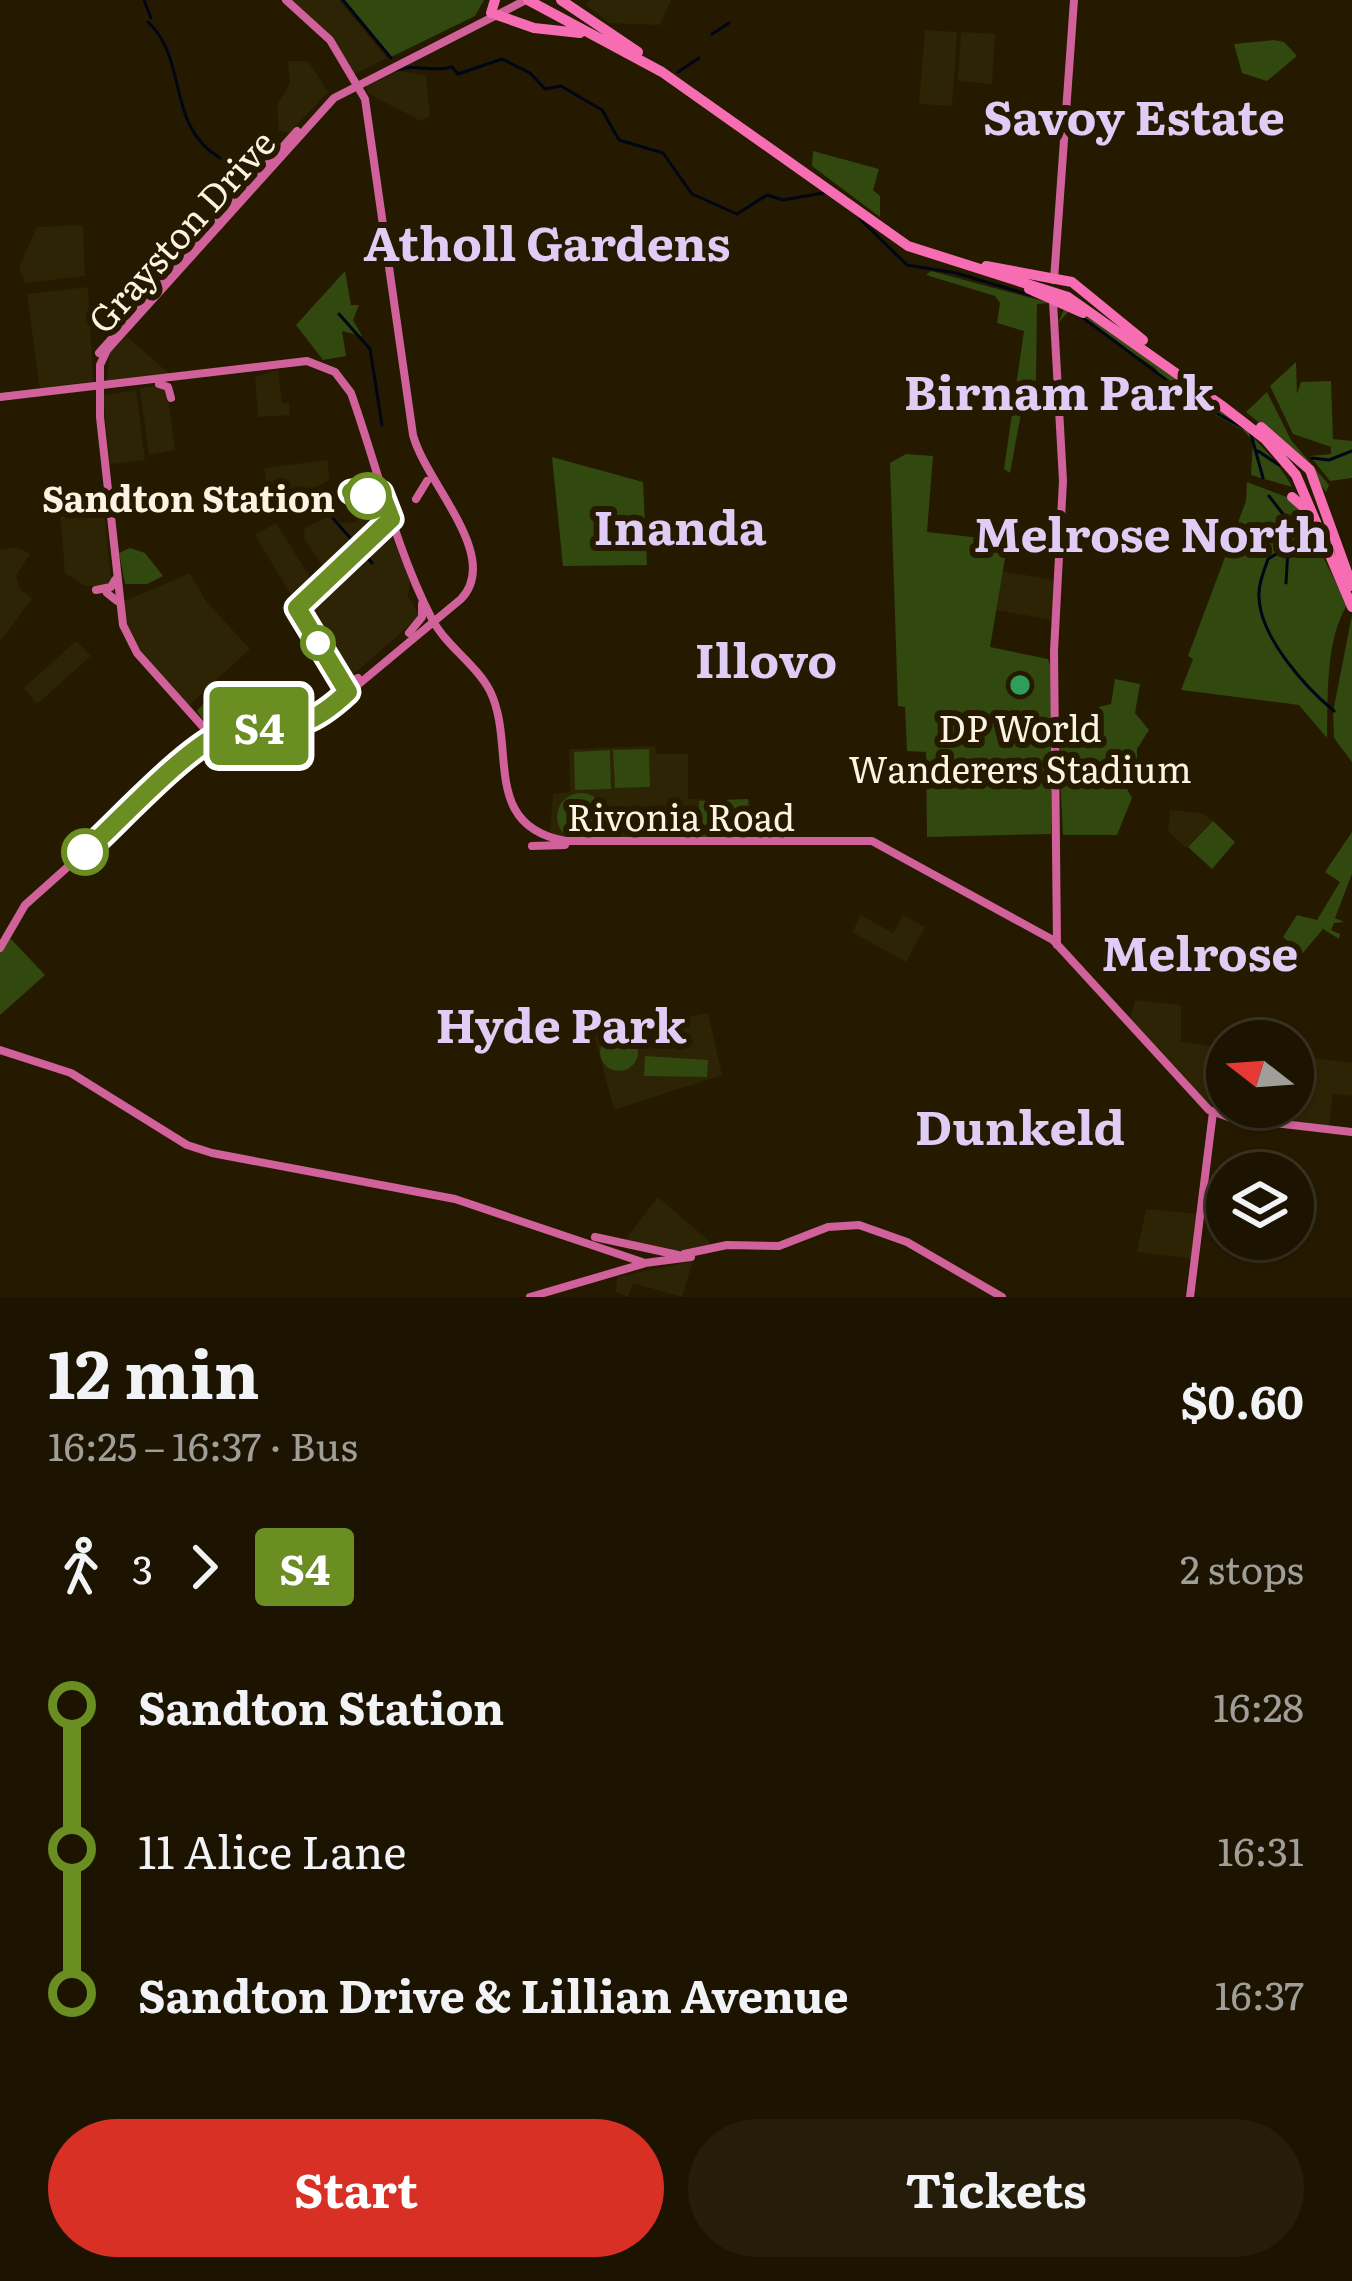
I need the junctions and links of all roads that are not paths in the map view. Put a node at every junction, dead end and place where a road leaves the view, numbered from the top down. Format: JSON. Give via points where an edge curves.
{"nodes":[{"id":1,"x":285,"y":0,"type":"edge"},
{"id":2,"x":539,"y":0,"type":"edge"},
{"id":3,"x":1074,"y":0,"type":"edge"},
{"id":4,"x":563,"y":1,"type":"edge"},
{"id":5,"x":508,"y":6,"type":"edge"},
{"id":6,"x":467,"y":30,"type":"junction"},
{"id":7,"x":439,"y":40,"type":"junction"},
{"id":8,"x":624,"y":51,"type":"junction"},
{"id":9,"x":646,"y":57,"type":"junction"},
{"id":10,"x":383,"y":74,"type":"junction"},
{"id":11,"x":353,"y":82,"type":"junction"},
{"id":12,"x":683,"y":83,"type":"junction"},
{"id":13,"x":696,"y":91,"type":"junction"},
{"id":14,"x":363,"y":99,"type":"junction"},
{"id":15,"x":322,"y":107,"type":"junction"},
{"id":16,"x":308,"y":124,"type":"junction"},
{"id":17,"x":293,"y":150,"type":"dead end"},
{"id":18,"x":1049,"y":242,"type":"dead end"},
{"id":19,"x":1070,"y":242,"type":"dead end"},
{"id":20,"x":401,"y":248,"type":"dead end"},
{"id":21,"x":1058,"y":250,"type":"junction"},
{"id":22,"x":390,"y":253,"type":"junction"},
{"id":23,"x":1056,"y":288,"type":"junction"},
{"id":24,"x":122,"y":332,"type":"junction"},
{"id":25,"x":400,"y":352,"type":"junction"},
{"id":26,"x":309,"y":359,"type":"junction"},
{"id":27,"x":329,"y":367,"type":"junction"},
{"id":28,"x":1058,"y":367,"type":"junction"},
{"id":29,"x":99,"y":368,"type":"junction"},
{"id":30,"x":239,"y":374,"type":"junction"},
{"id":31,"x":207,"y":376,"type":"junction"},
{"id":32,"x":35,"y":379,"type":"dead end"},
{"id":33,"x":249,"y":379,"type":"dead end"},
{"id":34,"x":1066,"y":379,"type":"dead end"},
{"id":35,"x":182,"y":381,"type":"junction"},
{"id":36,"x":115,"y":384,"type":"junction"},
{"id":37,"x":160,"y":384,"type":"junction"},
{"id":38,"x":94,"y":389,"type":"junction"},
{"id":39,"x":45,"y":392,"type":"junction"},
{"id":40,"x":1,"y":400,"type":"edge"},
{"id":41,"x":1254,"y":427,"type":"junction"},
{"id":42,"x":379,"y":474,"type":"junction"},
{"id":43,"x":427,"y":482,"type":"junction"},
{"id":44,"x":381,"y":493,"type":"junction"},
{"id":45,"x":416,"y":499,"type":"dead end"},
{"id":46,"x":390,"y":506,"type":"junction"},
{"id":47,"x":402,"y":510,"type":"dead end"},
{"id":48,"x":121,"y":540,"type":"dead end"},
{"id":49,"x":116,"y":550,"type":"junction"},
{"id":50,"x":405,"y":553,"type":"junction"},
{"id":51,"x":118,"y":567,"type":"junction"},
{"id":52,"x":115,"y":580,"type":"junction"},
{"id":53,"x":96,"y":590,"type":"dead end"},
{"id":54,"x":107,"y":593,"type":"dead end"},
{"id":55,"x":1352,"y":597,"type":"edge"},
{"id":56,"x":423,"y":600,"type":"junction"},
{"id":57,"x":118,"y":601,"type":"junction"},
{"id":58,"x":446,"y":607,"type":"junction"},
{"id":59,"x":431,"y":620,"type":"junction"},
{"id":60,"x":119,"y":625,"type":"junction"},
{"id":61,"x":111,"y":633,"type":"dead end"},
{"id":62,"x":412,"y":633,"type":"junction"},
{"id":63,"x":442,"y":640,"type":"junction"},
{"id":64,"x":359,"y":680,"type":"junction"},
{"id":65,"x":338,"y":701,"type":"junction"},
{"id":66,"x":198,"y":704,"type":"dead end"},
{"id":67,"x":327,"y":706,"type":"junction"},
{"id":68,"x":499,"y":719,"type":"junction"},
{"id":69,"x":207,"y":731,"type":"junction"},
{"id":70,"x":501,"y":739,"type":"junction"},
{"id":71,"x":1056,"y":827,"type":"junction"},
{"id":72,"x":1048,"y":837,"type":"dead end"},
{"id":73,"x":555,"y":839,"type":"junction"},
{"id":74,"x":884,"y":840,"type":"dead end"},
{"id":75,"x":858,"y":841,"type":"junction"},
{"id":76,"x":565,"y":844,"type":"junction"},
{"id":77,"x":578,"y":844,"type":"junction"},
{"id":78,"x":532,"y":846,"type":"dead end"},
{"id":79,"x":6,"y":920,"type":"edge"},
{"id":80,"x":5,"y":941,"type":"edge"},
{"id":81,"x":1057,"y":944,"type":"junction"},
{"id":82,"x":0,"y":1048,"type":"edge"},
{"id":83,"x":1206,"y":1108,"type":"edge"},
{"id":84,"x":1211,"y":1128,"type":"edge"},
{"id":85,"x":1310,"y":1128,"type":"edge"},
{"id":86,"x":1352,"y":1134,"type":"edge"},
{"id":87,"x":709,"y":1246,"type":"junction"},
{"id":88,"x":916,"y":1248,"type":"junction"},
{"id":89,"x":638,"y":1250,"type":"junction"},
{"id":90,"x":723,"y":1250,"type":"junction"},
{"id":91,"x":618,"y":1251,"type":"junction"},
{"id":92,"x":678,"y":1255,"type":"junction"},
{"id":93,"x":642,"y":1266,"type":"junction"},
{"id":94,"x":619,"y":1270,"type":"junction"},
{"id":95,"x":547,"y":1290,"type":"edge"},
{"id":96,"x":530,"y":1297,"type":"edge"},
{"id":97,"x":1002,"y":1297,"type":"edge"},
{"id":98,"x":1192,"y":1297,"type":"edge"}],
"edges":[{"from":1,"to":11,"type":"main road","via":[[328,42]]},
{"from":2,"to":9,"type":"highway"},
{"from":3,"to":21,"type":"main road"},
{"from":4,"to":9,"type":"highway"},
{"from":5,"to":6,"type":"main road","name":"Grayston Drive"},
{"from":5,"to":7,"type":"main road","name":"Grayston Drive"},
{"from":5,"to":8,"type":"highway"},
{"from":5,"to":8,"type":"highway","via":[[528,27],[573,31]]},
{"from":6,"to":10,"type":"main road"},
{"from":6,"to":15,"type":"main road","name":"Grayston Drive"},
{"from":7,"to":11,"type":"main road"},
{"from":7,"to":15,"type":"main road","name":"Grayston Drive"},
{"from":8,"to":12,"type":"highway"},
{"from":9,"to":12,"type":"highway"},
{"from":10,"to":11,"type":"main road"},
{"from":10,"to":14,"type":"main road","via":[[366,84]]},
{"from":11,"to":14,"type":"main road"},
{"from":11,"to":16,"type":"main road"},
{"from":12,"to":13,"type":"highway"},
{"from":13,"to":23,"type":"highway","via":[[910,241]]},
{"from":13,"to":23,"type":"highway","via":[[895,237],[963,266]]},
{"from":14,"to":22,"type":"main road"},
{"from":14,"to":25,"type":"main road"},
{"from":15,"to":16,"type":"main road","name":"Grayston Drive"},
{"from":16,"to":17,"type":"main road"},
{"from":16,"to":24,"type":"main road","name":"Grayston Drive"},
{"from":16,"to":24,"type":"main road","name":"Grayston Drive","via":[[286,138]]},
{"from":18,"to":21,"type":"main road"},
{"from":19,"to":21,"type":"main road"},
{"from":20,"to":22,"type":"main road"},
{"from":21,"to":23,"type":"main road"},
{"from":22,"to":25,"type":"main road"},
{"from":23,"to":28,"type":"main road"},
{"from":23,"to":41,"type":"highway"},
{"from":23,"to":41,"type":"highway","via":[[1150,346]]},
{"from":23,"to":71,"type":"main road","via":[[1063,482]]},
{"from":24,"to":29,"type":"main road","name":"Grayston Drive"},
{"from":25,"to":43,"type":"main road","via":[[408,440]]},
{"from":25,"to":58,"type":"main road","via":[[418,455],[476,561],[472,585]]},
{"from":26,"to":27,"type":"main road"},
{"from":26,"to":27,"type":"main road"},
{"from":26,"to":30,"type":"main road"},
{"from":26,"to":31,"type":"main road"},
{"from":27,"to":42,"type":"main road","name":"Rivonia Road","via":[[351,393]]},
{"from":27,"to":44,"type":"main road","name":"Rivonia Road","via":[[348,394]]},
{"from":28,"to":34,"type":"main road"},
{"from":28,"to":81,"type":"main road","via":[[1065,473],[1056,648]]},
{"from":29,"to":36,"type":"main road"},
{"from":29,"to":38,"type":"main road","name":"Grayston Drive"},
{"from":29,"to":38,"type":"main road"},
{"from":30,"to":31,"type":"main road"},
{"from":30,"to":33,"type":"main road"},
{"from":31,"to":35,"type":"main road"},
{"from":31,"to":36,"type":"main road"},
{"from":32,"to":39,"type":"main road"},
{"from":35,"to":37,"type":"main road"},
{"from":35,"to":37,"type":"main road","via":[[172,393]]},
{"from":36,"to":38,"type":"main road"},
{"from":37,"to":38,"type":"main road"},
{"from":38,"to":39,"type":"main road"},
{"from":38,"to":40,"type":"main road"},
{"from":38,"to":49,"type":"main road","name":"Grayston Drive"},
{"from":38,"to":52,"type":"main road","name":"Grayston Drive"},
{"from":39,"to":40,"type":"main road"},
{"from":41,"to":55,"type":"highway"},
{"from":41,"to":55,"type":"highway","via":[[1304,479]]},
{"from":41,"to":55,"type":"highway","via":[[1299,456],[1327,501]]},
{"from":42,"to":44,"type":"main road"},
{"from":42,"to":46,"type":"main road","name":"Rivonia Road"},
{"from":43,"to":45,"type":"main road"},
{"from":43,"to":58,"type":"main road","via":[[471,578]]},
{"from":44,"to":50,"type":"main road","name":"Rivonia Road"},
{"from":46,"to":47,"type":"main road"},
{"from":46,"to":50,"type":"main road","name":"Rivonia Road"},
{"from":48,"to":49,"type":"main road"},
{"from":49,"to":51,"type":"main road","name":"Grayston Drive"},
{"from":50,"to":56,"type":"main road","name":"Rivonia Road"},
{"from":50,"to":56,"type":"main road","name":"Rivonia Road","via":[[420,571]]},
{"from":51,"to":57,"type":"main road","name":"Grayston Drive"},
{"from":51,"to":57,"type":"main road","via":[[131,590]]},
{"from":52,"to":53,"type":"main road"},
{"from":52,"to":57,"type":"main road","name":"Grayston Drive"},
{"from":54,"to":57,"type":"main road"},
{"from":56,"to":58,"type":"main road","via":[[432,610]]},
{"from":56,"to":59,"type":"main road","name":"Rivonia Road"},
{"from":56,"to":62,"type":"main road"},
{"from":57,"to":60,"type":"main road","name":"Grayston Drive"},
{"from":57,"to":69,"type":"main road","name":"Grayston Drive","via":[[134,647]]},
{"from":58,"to":59,"type":"main road"},
{"from":59,"to":62,"type":"main road"},
{"from":59,"to":63,"type":"main road","name":"Rivonia Road"},
{"from":59,"to":68,"type":"main road","name":"Rivonia Road","via":[[486,684]]},
{"from":60,"to":61,"type":"main road"},
{"from":60,"to":69,"type":"main road","name":"Grayston Drive","via":[[133,654]]},
{"from":62,"to":63,"type":"main road","via":[[430,629]]},
{"from":62,"to":64,"type":"main road"},
{"from":63,"to":76,"type":"main road","name":"Rivonia Road","via":[[488,699],[509,808],[536,836]]},
{"from":64,"to":65,"type":"main road"},
{"from":64,"to":65,"type":"main road","via":[[352,698]]},
{"from":64,"to":67,"type":"main road"},
{"from":64,"to":67,"type":"main road","via":[[338,679]]},
{"from":65,"to":69,"type":"main road","via":[[297,728]]},
{"from":66,"to":69,"type":"main road"},
{"from":67,"to":69,"type":"main road","via":[[298,723]]},
{"from":68,"to":70,"type":"main road","name":"Rivonia Road"},
{"from":68,"to":70,"type":"main road","via":[[508,729]]},
{"from":69,"to":79,"type":"main road"},
{"from":69,"to":80,"type":"main road","via":[[26,905]]},
{"from":70,"to":73,"type":"main road","name":"Rivonia Road","via":[[515,810]]},
{"from":71,"to":72,"type":"main road"},
{"from":71,"to":81,"type":"main road"},
{"from":73,"to":75,"type":"main road","name":"Rivonia Road"},
{"from":73,"to":77,"type":"main road"},
{"from":74,"to":75,"type":"main road"},
{"from":75,"to":77,"type":"main road","name":"Rivonia Road"},
{"from":75,"to":81,"type":"main road"},
{"from":76,"to":77,"type":"main road","name":"Rivonia Road"},
{"from":76,"to":78,"type":"main road"},
{"from":79,"to":80,"type":"main road"},
{"from":81,"to":83,"type":"main road"},
{"from":82,"to":89,"type":"main road","via":[[58,1062],[204,1147],[442,1192]]},
{"from":82,"to":91,"type":"main road","via":[[57,1066],[212,1154],[413,1192]]},
{"from":84,"to":98,"type":"main road"},
{"from":85,"to":86,"type":"main road"},
{"from":87,"to":88,"type":"main road","via":[[776,1246],[835,1226],[871,1225]]},
{"from":87,"to":90,"type":"main road"},
{"from":87,"to":92,"type":"main road"},
{"from":88,"to":90,"type":"main road","via":[[849,1228],[775,1250]]},
{"from":88,"to":97,"type":"main road"},
{"from":89,"to":92,"type":"main road"},
{"from":89,"to":93,"type":"main road"},
{"from":90,"to":93,"type":"main road"},
{"from":91,"to":93,"type":"main road"},
{"from":91,"to":94,"type":"main road","via":[[625,1260]]},
{"from":92,"to":93,"type":"main road"},
{"from":93,"to":94,"type":"main road"},
{"from":93,"to":95,"type":"main road"},
{"from":94,"to":95,"type":"main road"},
{"from":95,"to":96,"type":"main road"}]}
